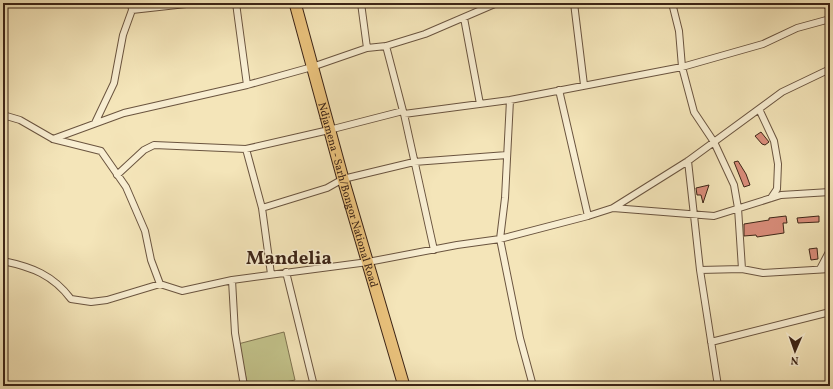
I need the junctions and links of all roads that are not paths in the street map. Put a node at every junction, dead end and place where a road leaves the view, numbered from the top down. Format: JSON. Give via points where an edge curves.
{"nodes":[{"id":1,"x":131,"y":3,"type":"edge"},
{"id":2,"x":195,"y":3,"type":"edge"},
{"id":3,"x":237,"y":3,"type":"edge"},
{"id":4,"x":295,"y":3,"type":"edge"},
{"id":5,"x":361,"y":3,"type":"edge"},
{"id":6,"x":497,"y":3,"type":"edge"},
{"id":7,"x":504,"y":3,"type":"edge"},
{"id":8,"x":574,"y":3,"type":"edge"},
{"id":9,"x":672,"y":3,"type":"edge"},
{"id":10,"x":825,"y":3,"type":"edge"},
{"id":11,"x":830,"y":9,"type":"edge"},
{"id":12,"x":132,"y":10,"type":"junction"},
{"id":13,"x":464,"y":18,"type":"junction"},
{"id":14,"x":830,"y":19,"type":"edge"},
{"id":15,"x":386,"y":46,"type":"junction"},
{"id":16,"x":367,"y":48,"type":"junction"},
{"id":17,"x":312,"y":67,"type":"junction"},
{"id":18,"x":682,"y":67,"type":"junction"},
{"id":19,"x":830,"y":69,"type":"edge"},
{"id":20,"x":247,"y":85,"type":"junction"},
{"id":21,"x":584,"y":85,"type":"junction"},
{"id":22,"x":559,"y":90,"type":"junction"},
{"id":23,"x":510,"y":100,"type":"junction"},
{"id":24,"x":480,"y":104,"type":"junction"},
{"id":25,"x":759,"y":109,"type":"junction"},
{"id":26,"x":404,"y":112,"type":"junction"},
{"id":27,"x":3,"y":115,"type":"edge"},
{"id":28,"x":96,"y":123,"type":"junction"},
{"id":29,"x":329,"y":130,"type":"junction"},
{"id":30,"x":53,"y":139,"type":"junction"},
{"id":31,"x":714,"y":142,"type":"junction"},
{"id":32,"x":246,"y":149,"type":"junction"},
{"id":33,"x":507,"y":155,"type":"junction"},
{"id":34,"x":688,"y":161,"type":"junction"},
{"id":35,"x":414,"y":162,"type":"junction"},
{"id":36,"x":117,"y":175,"type":"junction"},
{"id":37,"x":343,"y":179,"type":"junction"},
{"id":38,"x":830,"y":192,"type":"edge"},
{"id":39,"x":771,"y":198,"type":"junction"},
{"id":40,"x":262,"y":208,"type":"junction"},
{"id":41,"x":613,"y":208,"type":"junction"},
{"id":42,"x":738,"y":208,"type":"junction"},
{"id":43,"x":694,"y":214,"type":"junction"},
{"id":44,"x":588,"y":216,"type":"junction"},
{"id":45,"x":500,"y":240,"type":"junction"},
{"id":46,"x":434,"y":250,"type":"junction"},
{"id":47,"x":830,"y":250,"type":"edge"},
{"id":48,"x":3,"y":261,"type":"edge"},
{"id":49,"x":368,"y":262,"type":"junction"},
{"id":50,"x":742,"y":269,"type":"junction"},
{"id":51,"x":820,"y":269,"type":"junction"},
{"id":52,"x":830,"y":269,"type":"edge"},
{"id":53,"x":700,"y":270,"type":"junction"},
{"id":54,"x":286,"y":272,"type":"junction"},
{"id":55,"x":271,"y":274,"type":"junction"},
{"id":56,"x":232,"y":280,"type":"junction"},
{"id":57,"x":160,"y":284,"type":"junction"},
{"id":58,"x":830,"y":312,"type":"edge"},
{"id":59,"x":711,"y":342,"type":"junction"},
{"id":60,"x":244,"y":386,"type":"edge"},
{"id":61,"x":314,"y":386,"type":"edge"},
{"id":62,"x":404,"y":386,"type":"edge"},
{"id":63,"x":533,"y":386,"type":"edge"},
{"id":64,"x":718,"y":386,"type":"edge"}],
"edges":[{"from":1,"to":12,"type":"street"},
{"from":2,"to":12,"type":"street"},
{"from":3,"to":20,"type":"street"},
{"from":4,"to":17,"type":"highway","name":"Ndjamena - Sarh/Bongor National Road"},
{"from":5,"to":16,"type":"street"},
{"from":6,"to":7,"type":"street"},
{"from":6,"to":13,"type":"street"},
{"from":8,"to":21,"type":"street"},
{"from":9,"to":18,"type":"street","via":[[679,31]]},
{"from":10,"to":11,"type":"street"},
{"from":12,"to":28,"type":"street","via":[[123,35],[114,83]]},
{"from":13,"to":15,"type":"street"},
{"from":13,"to":24,"type":"street"},
{"from":14,"to":18,"type":"street","via":[[797,28],[763,44]]},
{"from":15,"to":16,"type":"street"},
{"from":15,"to":26,"type":"street"},
{"from":16,"to":17,"type":"street"},
{"from":17,"to":20,"type":"street"},
{"from":17,"to":29,"type":"highway","name":"Ndjamena - Sarh/Bongor National Road"},
{"from":18,"to":21,"type":"street"},
{"from":18,"to":31,"type":"street","via":[[694,112]]},
{"from":19,"to":25,"type":"street","via":[[782,92]]},
{"from":20,"to":28,"type":"street","via":[[124,113]]},
{"from":21,"to":22,"type":"street"},
{"from":22,"to":23,"type":"street"},
{"from":22,"to":44,"type":"street"},
{"from":23,"to":24,"type":"street"},
{"from":23,"to":33,"type":"street"},
{"from":24,"to":26,"type":"street"},
{"from":25,"to":31,"type":"street"},
{"from":25,"to":39,"type":"street","via":[[774,141],[778,164],[777,189]]},
{"from":26,"to":29,"type":"street"},
{"from":26,"to":35,"type":"street"},
{"from":27,"to":30,"type":"street","via":[[20,120]]},
{"from":28,"to":30,"type":"street"},
{"from":29,"to":32,"type":"street"},
{"from":29,"to":37,"type":"highway","name":"Ndjamena - Sarh/Bongor National Road"},
{"from":30,"to":36,"type":"street","via":[[101,151]]},
{"from":31,"to":34,"type":"street"},
{"from":31,"to":42,"type":"street","via":[[734,185]]},
{"from":32,"to":36,"type":"street","via":[[154,145],[144,150]]},
{"from":32,"to":40,"type":"street"},
{"from":33,"to":35,"type":"street"},
{"from":33,"to":45,"type":"street"},
{"from":34,"to":41,"type":"street"},
{"from":34,"to":43,"type":"street"},
{"from":35,"to":37,"type":"street"},
{"from":35,"to":46,"type":"street"},
{"from":36,"to":57,"type":"street","via":[[126,186],[145,231],[151,260]]},
{"from":37,"to":40,"type":"street","via":[[327,188]]},
{"from":37,"to":49,"type":"highway","name":"Ndjamena - Sarh/Bongor National Road"},
{"from":38,"to":39,"type":"street"},
{"from":39,"to":42,"type":"street"},
{"from":40,"to":55,"type":"street"},
{"from":41,"to":43,"type":"street"},
{"from":41,"to":44,"type":"street"},
{"from":42,"to":43,"type":"street","via":[[714,216]]},
{"from":42,"to":50,"type":"street"},
{"from":43,"to":53,"type":"street"},
{"from":44,"to":45,"type":"street"},
{"from":45,"to":46,"type":"street"},
{"from":45,"to":63,"type":"street","via":[[520,338]]},
{"from":46,"to":49,"type":"street"},
{"from":47,"to":51,"type":"street"},
{"from":48,"to":57,"type":"street","via":[[23,265],[47,276],[63,288],[72,299],[91,302],[107,300]]},
{"from":49,"to":54,"type":"street"},
{"from":49,"to":62,"type":"highway","name":"Ndjamena - Sarh/Bongor National Road"},
{"from":50,"to":51,"type":"street","via":[[763,273]]},
{"from":50,"to":53,"type":"street"},
{"from":51,"to":52,"type":"street"},
{"from":53,"to":59,"type":"street"},
{"from":54,"to":55,"type":"street"},
{"from":54,"to":61,"type":"street"},
{"from":55,"to":56,"type":"street"},
{"from":56,"to":57,"type":"street","via":[[182,291]]},
{"from":56,"to":60,"type":"street"},
{"from":58,"to":59,"type":"street"},
{"from":59,"to":64,"type":"street"}]}
